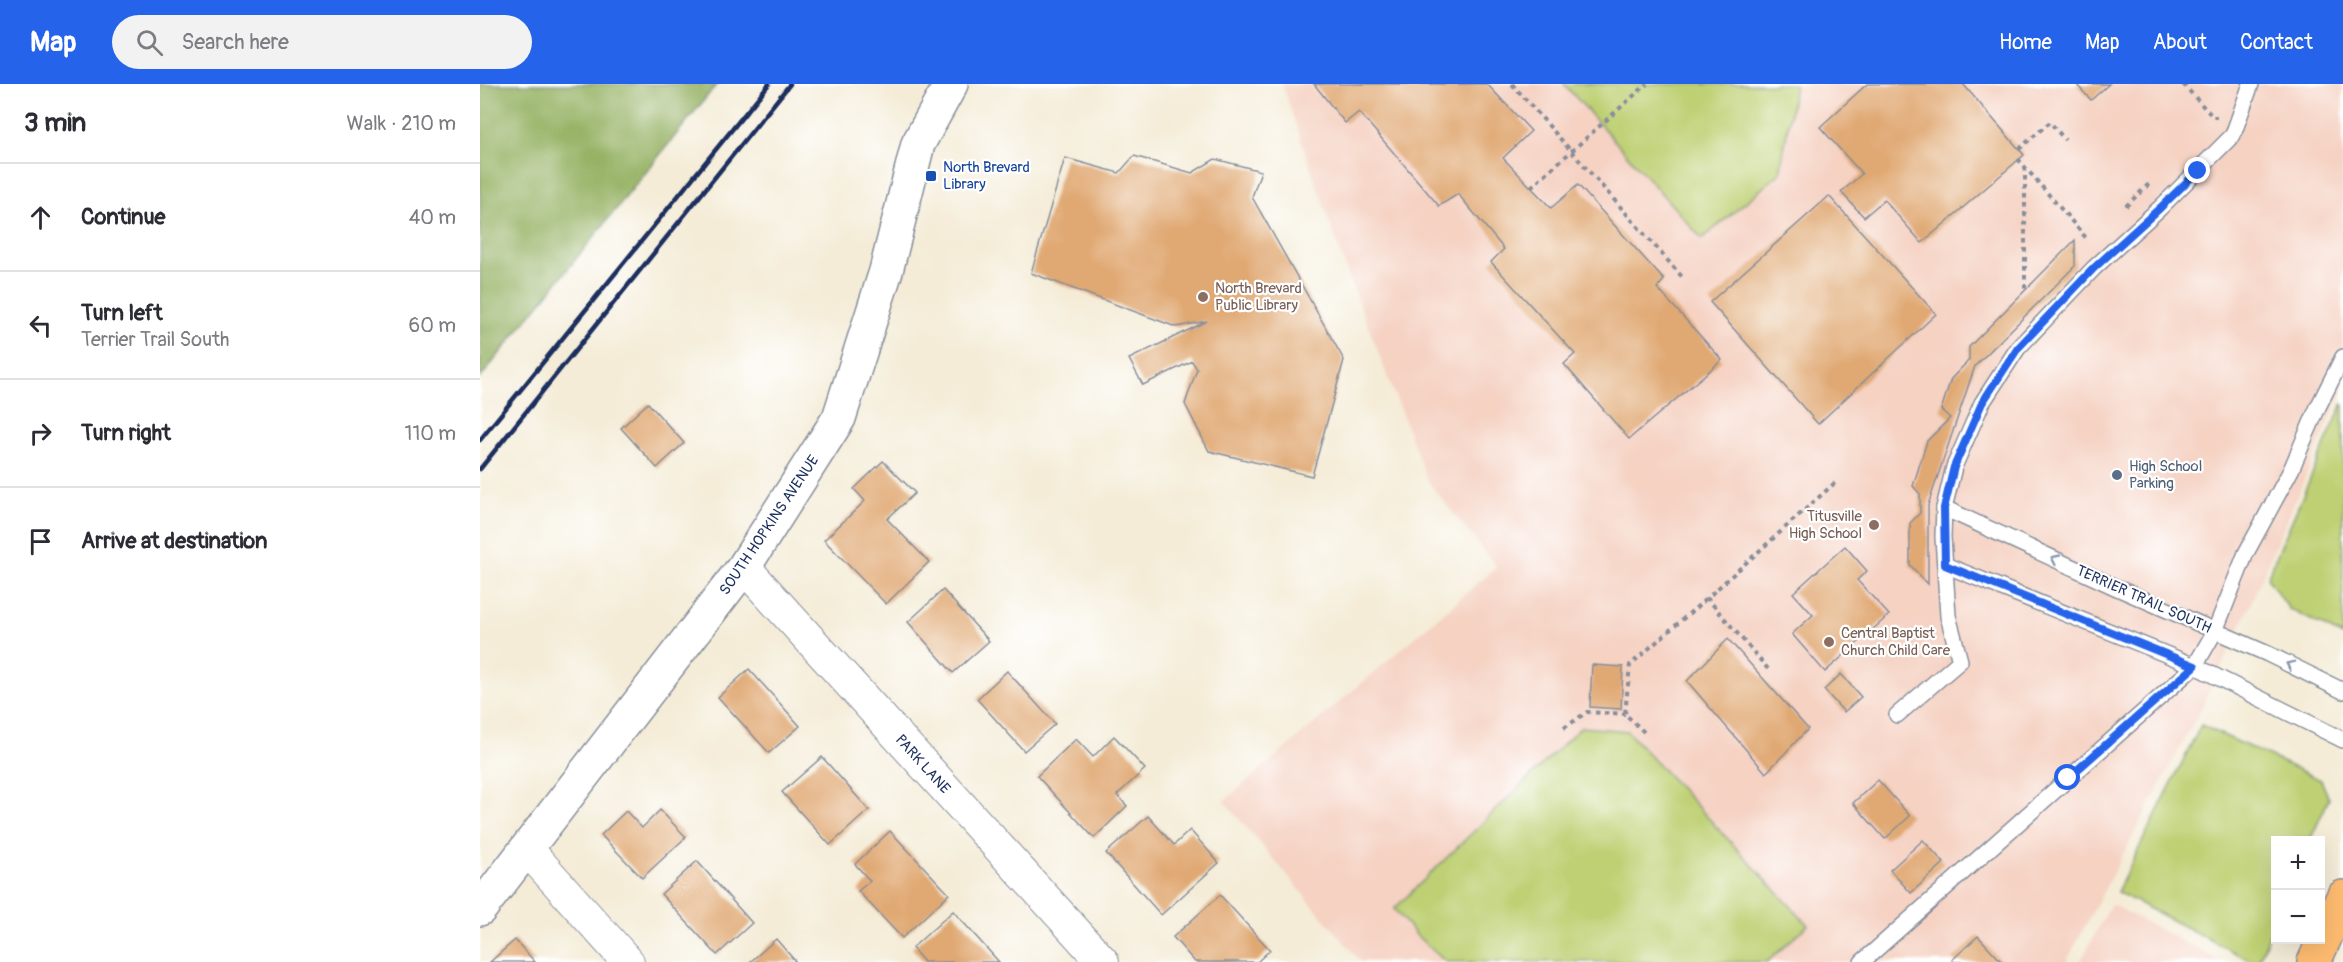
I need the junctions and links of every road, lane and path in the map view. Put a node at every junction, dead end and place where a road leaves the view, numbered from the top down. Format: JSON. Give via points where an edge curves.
{"nodes":[{"id":1,"x":951,"y":84,"type":"edge"},
{"id":2,"x":1512,"y":84,"type":"edge"},
{"id":3,"x":1647,"y":84,"type":"edge"},
{"id":4,"x":2183,"y":84,"type":"edge"},
{"id":5,"x":2251,"y":84,"type":"edge"},
{"id":6,"x":2219,"y":109,"type":"dead end"},
{"id":7,"x":2213,"y":117,"type":"junction"},
{"id":8,"x":2211,"y":123,"type":"dead end"},
{"id":9,"x":2065,"y":140,"type":"dead end"},
{"id":10,"x":2019,"y":149,"type":"dead end"},
{"id":11,"x":1571,"y":151,"type":"junction"},
{"id":12,"x":2018,"y":159,"type":"dead end"},
{"id":13,"x":2025,"y":167,"type":"junction"},
{"id":14,"x":2158,"y":176,"type":"dead end"},
{"id":15,"x":1531,"y":187,"type":"dead end"},
{"id":16,"x":2123,"y":208,"type":"dead end"},
{"id":17,"x":2087,"y":239,"type":"dead end"},
{"id":18,"x":1684,"y":279,"type":"dead end"},
{"id":19,"x":2025,"y":290,"type":"dead end"},
{"id":20,"x":2343,"y":357,"type":"edge"},
{"id":21,"x":1838,"y":480,"type":"dead end"},
{"id":22,"x":1944,"y":508,"type":"junction"},
{"id":23,"x":1945,"y":565,"type":"junction"},
{"id":24,"x":744,"y":567,"type":"junction"},
{"id":25,"x":1707,"y":598,"type":"junction"},
{"id":26,"x":2215,"y":631,"type":"junction"},
{"id":27,"x":2195,"y":666,"type":"junction"},
{"id":28,"x":1768,"y":669,"type":"dead end"},
{"id":29,"x":2343,"y":690,"type":"edge"},
{"id":30,"x":1625,"y":714,"type":"junction"},
{"id":31,"x":1897,"y":715,"type":"dead end"},
{"id":32,"x":1564,"y":728,"type":"dead end"},
{"id":33,"x":1644,"y":732,"type":"dead end"},
{"id":34,"x":2343,"y":740,"type":"edge"},
{"id":35,"x":527,"y":849,"type":"junction"},
{"id":36,"x":2343,"y":897,"type":"edge"},
{"id":37,"x":480,"y":909,"type":"edge"},
{"id":38,"x":628,"y":962,"type":"edge"},
{"id":39,"x":1103,"y":962,"type":"edge"},
{"id":40,"x":1862,"y":962,"type":"edge"},
{"id":41,"x":2314,"y":962,"type":"edge"}],
"edges":[{"from":1,"to":24,"type":"street","name":"SOUTH HOPKINS AVENUE","via":[[918,144],[886,271],[839,418]]},
{"from":2,"to":11,"type":"path"},
{"from":3,"to":11,"type":"path"},
{"from":4,"to":7,"type":"path"},
{"from":5,"to":22,"type":"lane","via":[[2233,135],[2094,268],[2018,348],[1982,403],[1954,467]]},
{"from":6,"to":7,"type":"path"},
{"from":7,"to":8,"type":"path"},
{"from":9,"to":10,"type":"path","via":[[2050,122]]},
{"from":11,"to":15,"type":"path"},
{"from":11,"to":18,"type":"path"},
{"from":12,"to":13,"type":"path"},
{"from":13,"to":17,"type":"path"},
{"from":13,"to":19,"type":"path"},
{"from":14,"to":16,"type":"path"},
{"from":20,"to":26,"type":"lane","via":[[2291,470],[2246,553]]},
{"from":21,"to":25,"type":"path"},
{"from":22,"to":23,"type":"lane"},
{"from":26,"to":22,"type":"lane","name":"TERRIER TRAIL SOUTH","one_way":true},
{"from":23,"to":27,"type":"lane"},
{"from":23,"to":31,"type":"lane","via":[[1948,616],[1960,661]]},
{"from":24,"to":35,"type":"street","name":"SOUTH HOPKINS AVENUE"},
{"from":24,"to":39,"type":"street","name":"PARK LANE"},
{"from":25,"to":28,"type":"path"},
{"from":25,"to":30,"type":"path","via":[[1630,665]]},
{"from":26,"to":27,"type":"lane"},
{"from":29,"to":26,"type":"lane","name":"TERRIER TRAIL SOUTH","one_way":true},
{"from":27,"to":34,"type":"lane"},
{"from":27,"to":40,"type":"lane"},
{"from":30,"to":32,"type":"path","via":[[1587,712]]},
{"from":30,"to":33,"type":"path"},
{"from":35,"to":37,"type":"street","name":"SOUTH HOPKINS AVENUE"},
{"from":35,"to":38,"type":"street"},
{"from":36,"to":41,"type":"main road"}]}
